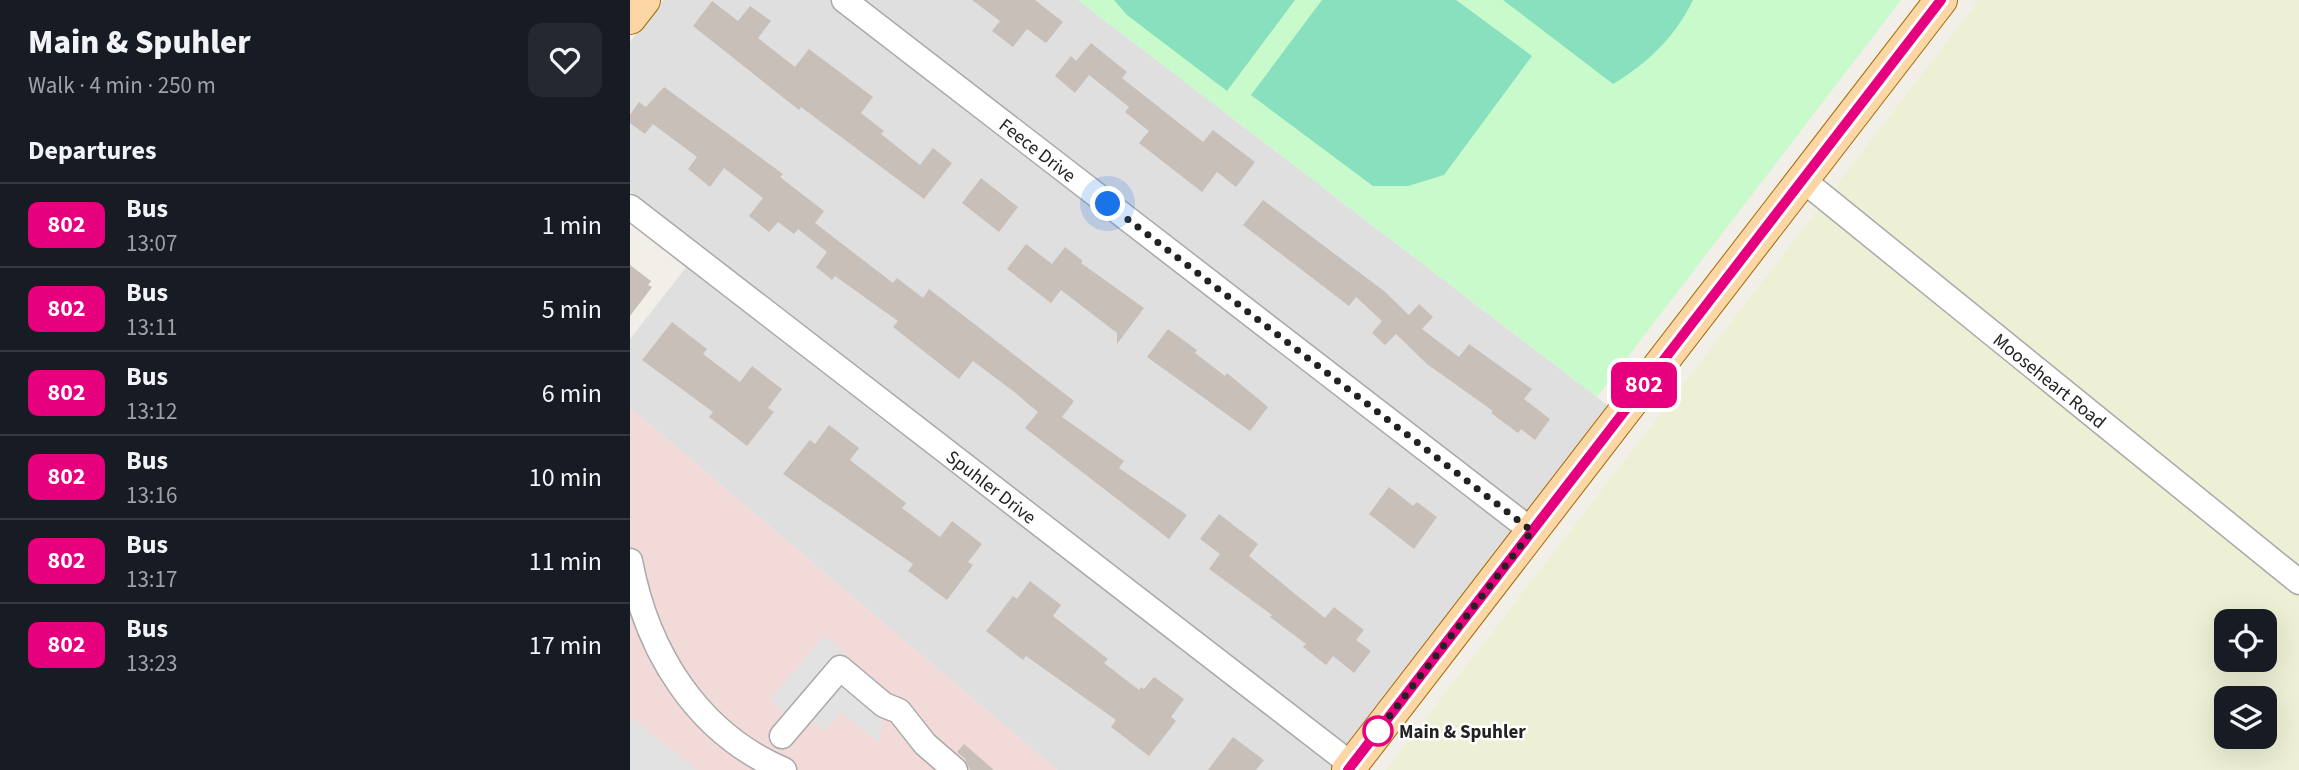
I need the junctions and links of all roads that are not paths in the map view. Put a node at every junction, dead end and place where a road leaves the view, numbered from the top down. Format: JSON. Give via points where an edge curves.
{"nodes":[{"id":1,"x":644,"y":0,"type":"edge"},
{"id":2,"x":845,"y":0,"type":"edge"},
{"id":3,"x":1941,"y":0,"type":"edge"},
{"id":4,"x":630,"y":18,"type":"edge"},
{"id":5,"x":1803,"y":180,"type":"junction"},
{"id":6,"x":630,"y":207,"type":"edge"},
{"id":7,"x":1532,"y":531,"type":"junction"},
{"id":8,"x":630,"y":561,"type":"edge"},
{"id":9,"x":2299,"y":582,"type":"edge"},
{"id":10,"x":884,"y":705,"type":"junction"},
{"id":11,"x":782,"y":736,"type":"dead end"},
{"id":12,"x":1350,"y":767,"type":"edge"},
{"id":13,"x":772,"y":768,"type":"edge"},
{"id":14,"x":938,"y":770,"type":"edge"},
{"id":15,"x":955,"y":770,"type":"edge"}],
"edges":[{"from":1,"to":4,"type":"main road"},
{"from":2,"to":7,"type":"street","name":"Feece Drive"},
{"from":3,"to":5,"type":"main road"},
{"from":5,"to":7,"type":"main road"},
{"from":5,"to":9,"type":"street","name":"Mooseheart Road"},
{"from":6,"to":12,"type":"street","name":"Spuhler Drive"},
{"from":7,"to":12,"type":"main road"},
{"from":8,"to":13,"type":"street","via":[[644,621],[663,662],[713,724]]},
{"from":10,"to":11,"type":"street","via":[[840,668]]},
{"from":10,"to":14,"type":"street","via":[[916,751]]},
{"from":10,"to":15,"type":"street","via":[[899,711],[925,744]]}]}
